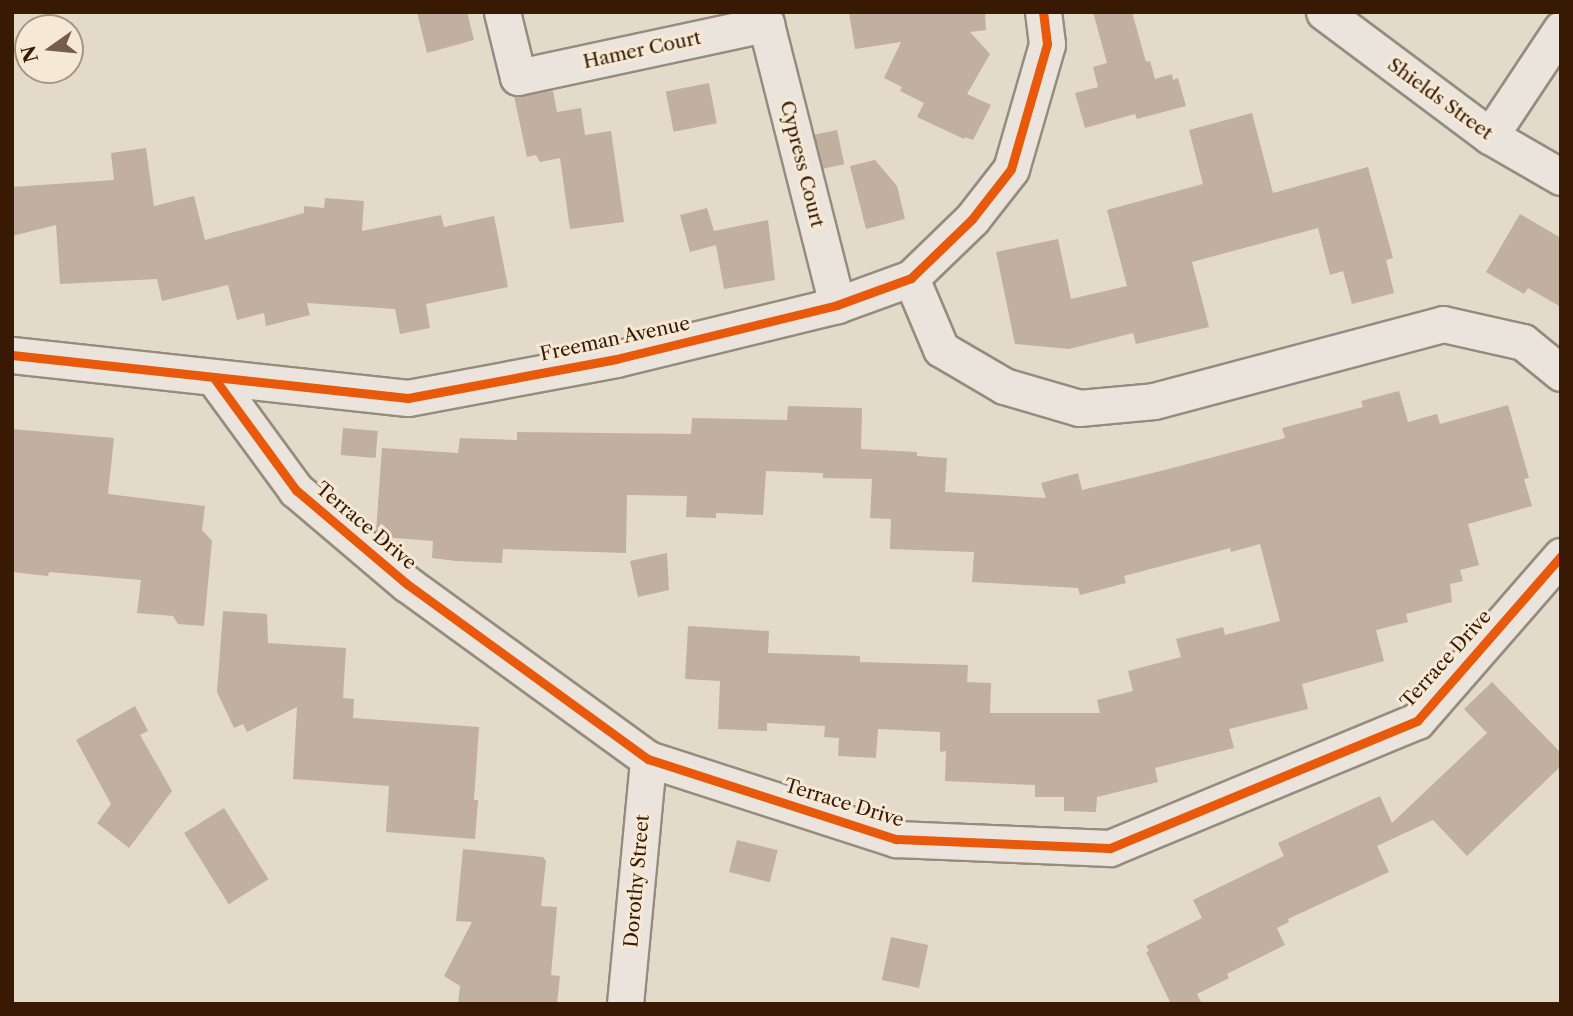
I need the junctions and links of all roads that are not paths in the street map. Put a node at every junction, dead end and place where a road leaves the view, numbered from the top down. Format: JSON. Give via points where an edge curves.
{"nodes":[{"id":1,"x":502,"y":12,"type":"edge"},
{"id":2,"x":1043,"y":12,"type":"edge"},
{"id":3,"x":1324,"y":12,"type":"edge"},
{"id":4,"x":766,"y":24,"type":"joint"},
{"id":5,"x":1561,"y":29,"type":"edge"},
{"id":6,"x":1489,"y":136,"type":"junction"},
{"id":7,"x":1561,"y":177,"type":"edge"},
{"id":8,"x":911,"y":278,"type":"junction"},
{"id":9,"x":837,"y":305,"type":"junction"},
{"id":10,"x":12,"y":355,"type":"edge"},
{"id":11,"x":1561,"y":373,"type":"edge"},
{"id":12,"x":214,"y":378,"type":"junction"},
{"id":13,"x":1561,"y":556,"type":"edge"},
{"id":14,"x":649,"y":759,"type":"junction"},
{"id":15,"x":625,"y":1004,"type":"edge"}],
"edges":[{"from":1,"to":4,"type":"street","name":"Hamer Court","via":[[518,77]]},
{"from":2,"to":8,"type":"street","name":"Freeman Avenue","via":[[1046,44],[1011,169],[972,219]]},
{"from":3,"to":6,"type":"street","name":"Shields Street"},
{"from":4,"to":9,"type":"street","name":"Cypress Court"},
{"from":5,"to":6,"type":"street"},
{"from":6,"to":7,"type":"street","name":"Shields Street"},
{"from":8,"to":9,"type":"street","name":"Freeman Avenue"},
{"from":8,"to":11,"type":"street","via":[[941,349],[1004,386],[1079,408],[1154,401],[1443,324],[1523,342]]},
{"from":9,"to":12,"type":"street","name":"Freeman Avenue","via":[[616,359],[408,398]]},
{"from":10,"to":12,"type":"street","name":"Freeman Avenue"},
{"from":12,"to":14,"type":"street","name":"Terrace Drive","via":[[296,490],[407,584]]},
{"from":13,"to":14,"type":"street","name":"Terrace Drive","via":[[1417,722],[1110,848],[896,839]]},
{"from":14,"to":15,"type":"street","name":"Dorothy Street"}]}
